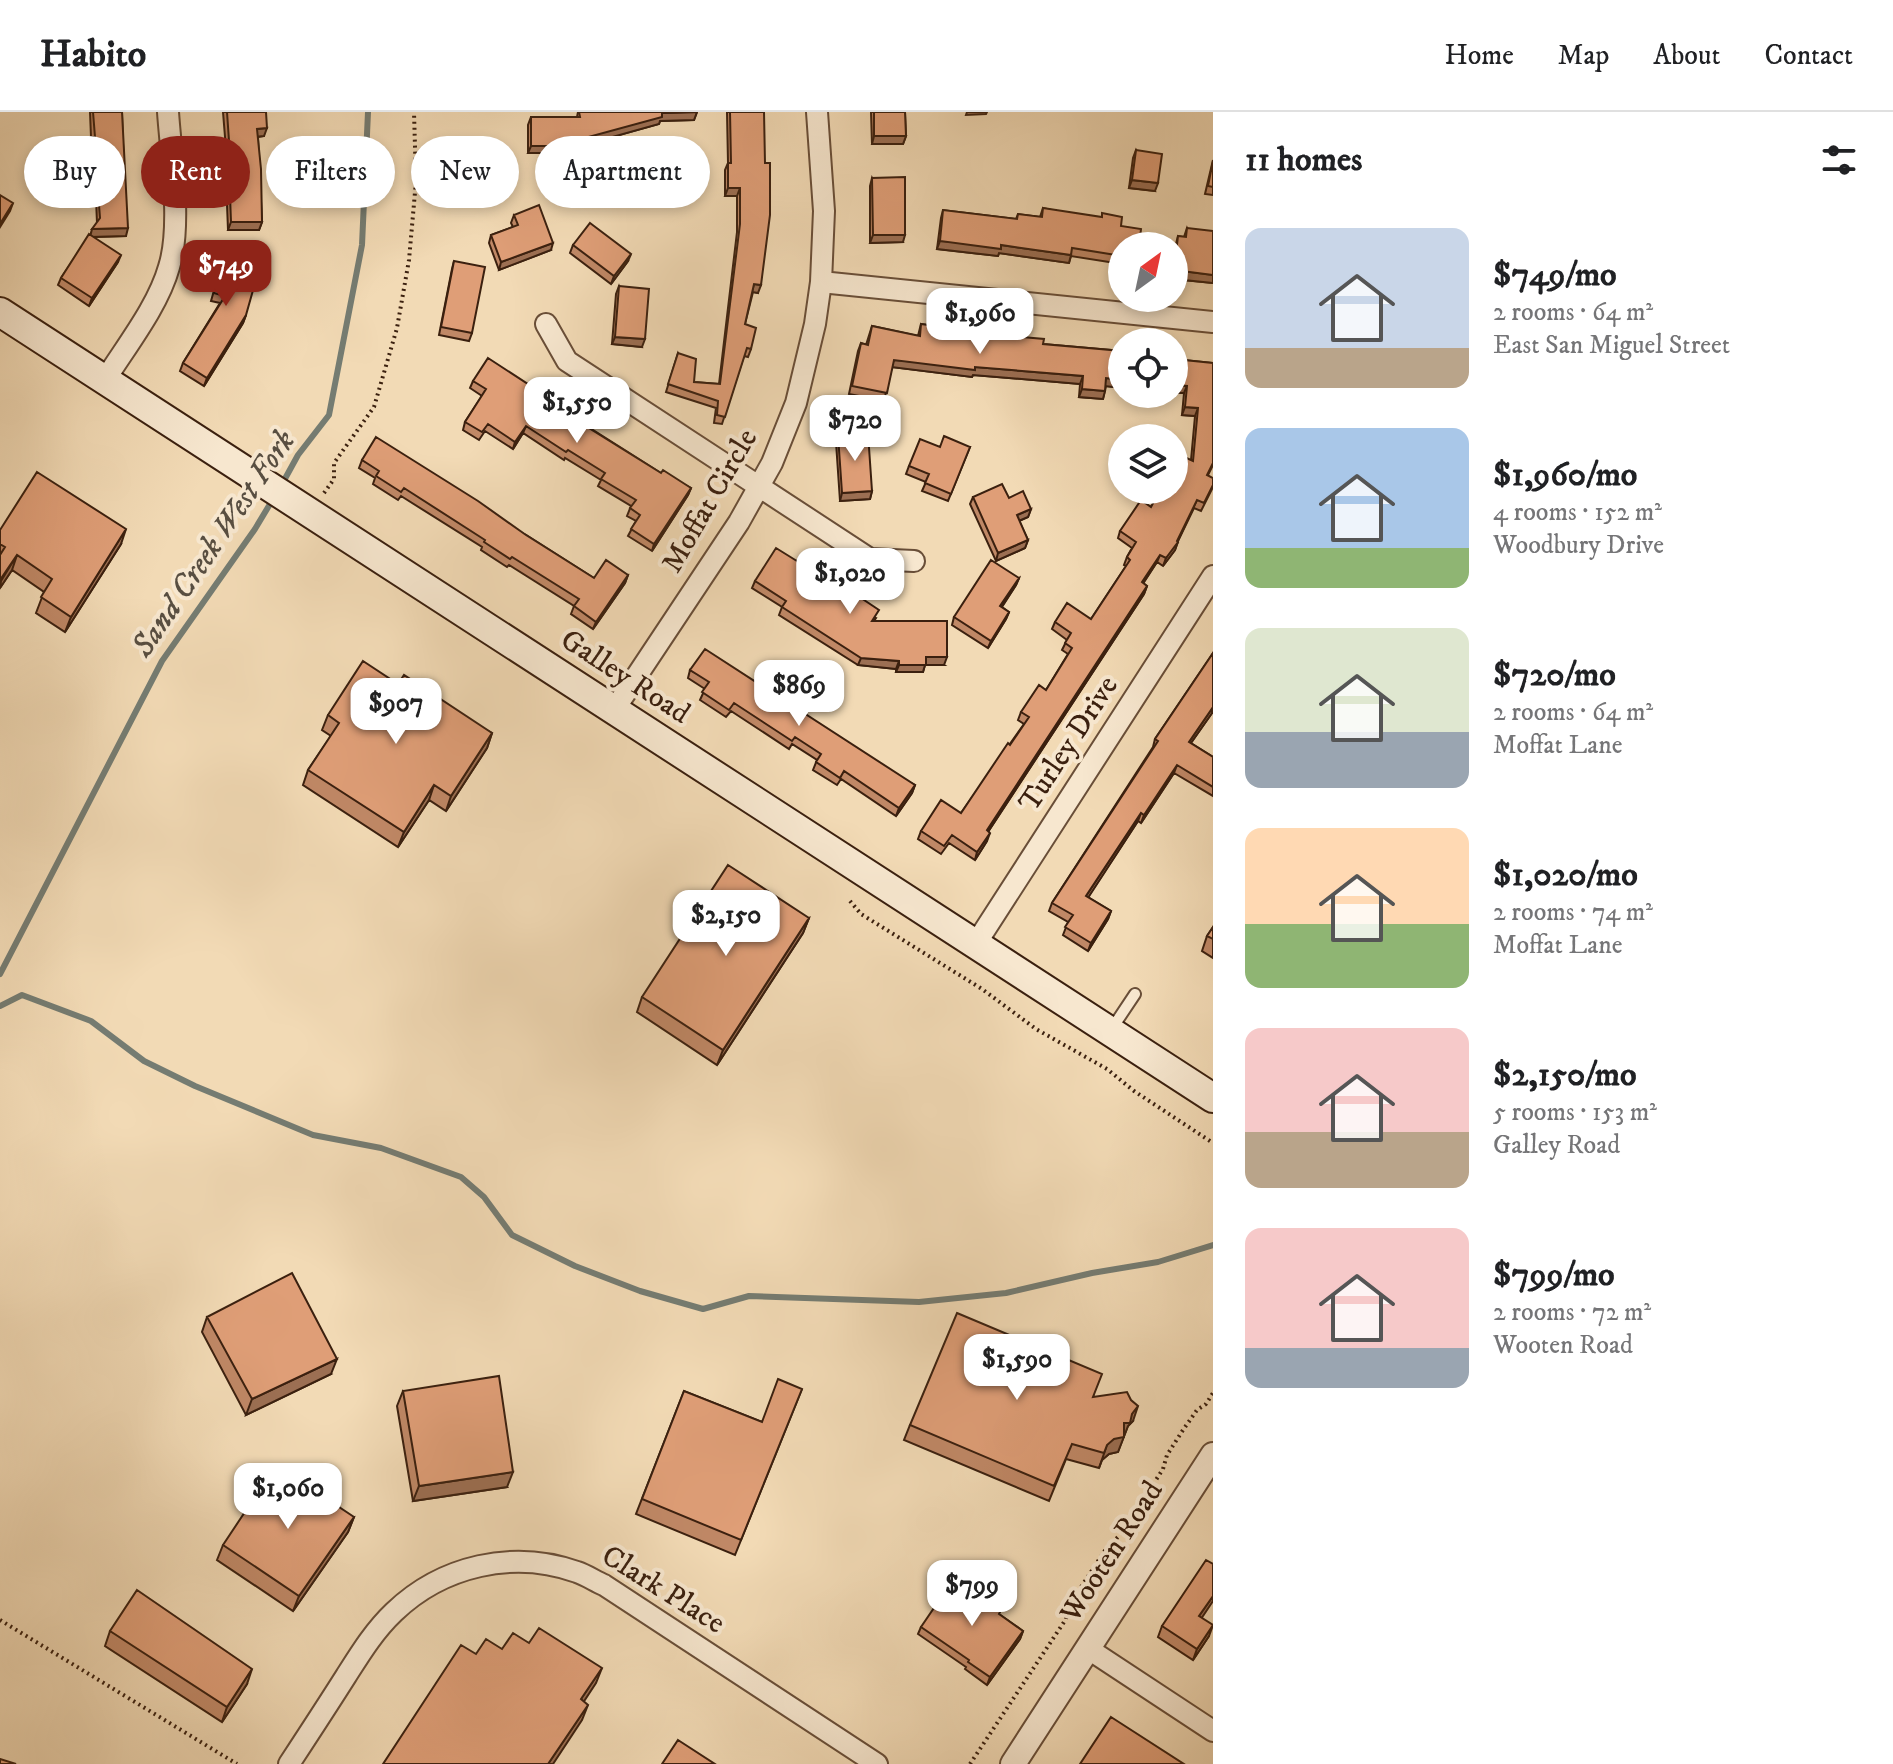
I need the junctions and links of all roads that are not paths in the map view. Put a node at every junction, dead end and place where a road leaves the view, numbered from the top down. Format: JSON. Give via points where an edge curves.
{"nodes":[{"id":1,"x":168,"y":112,"type":"edge"},
{"id":2,"x":817,"y":112,"type":"edge"},
{"id":3,"x":821,"y":282,"type":"junction"},
{"id":4,"x":0,"y":312,"type":"edge"},
{"id":5,"x":1213,"y":322,"type":"edge"},
{"id":6,"x":546,"y":324,"type":"dead end"},
{"id":7,"x":105,"y":380,"type":"junction"},
{"id":8,"x":759,"y":486,"type":"junction"},
{"id":9,"x":914,"y":561,"type":"dead end"},
{"id":10,"x":1213,"y":576,"type":"edge"},
{"id":11,"x":614,"y":710,"type":"junction"},
{"id":12,"x":975,"y":945,"type":"junction"},
{"id":13,"x":1135,"y":994,"type":"dead end"},
{"id":14,"x":1110,"y":1031,"type":"junction"},
{"id":15,"x":1213,"y":1098,"type":"edge"},
{"id":16,"x":1213,"y":1455,"type":"edge"},
{"id":17,"x":1087,"y":1648,"type":"junction"},
{"id":18,"x":1213,"y":1731,"type":"edge"},
{"id":19,"x":289,"y":1764,"type":"edge"},
{"id":20,"x":877,"y":1764,"type":"edge"},
{"id":21,"x":1013,"y":1764,"type":"edge"}],
"edges":[{"from":1,"to":7,"type":"street","via":[[174,208],[170,266],[158,296]]},
{"from":2,"to":3,"type":"street","name":"Moffat Circle","via":[[824,211]]},
{"from":3,"to":5,"type":"street"},
{"from":3,"to":8,"type":"street","name":"Moffat Circle","via":[[796,403]]},
{"from":4,"to":7,"type":"main road","name":"Galley Road"},
{"from":6,"to":8,"type":"street","via":[[567,361]]},
{"from":7,"to":11,"type":"main road","name":"Galley Road"},
{"from":8,"to":9,"type":"street","via":[[870,559]]},
{"from":8,"to":11,"type":"street","name":"Moffat Circle"},
{"from":10,"to":12,"type":"street","name":"Turley Drive"},
{"from":11,"to":12,"type":"main road","name":"Galley Road"},
{"from":12,"to":14,"type":"main road","name":"Galley Road"},
{"from":13,"to":14,"type":"lane"},
{"from":14,"to":15,"type":"main road","name":"Galley Road"},
{"from":16,"to":17,"type":"street","name":"Wooten Road"},
{"from":17,"to":18,"type":"street"},
{"from":17,"to":21,"type":"street","name":"Wooten Road"},
{"from":19,"to":20,"type":"street","name":"Clark Place","via":[[370,1639],[393,1613],[440,1580],[489,1563],[519,1562],[576,1572],[604,1585]]}]}
